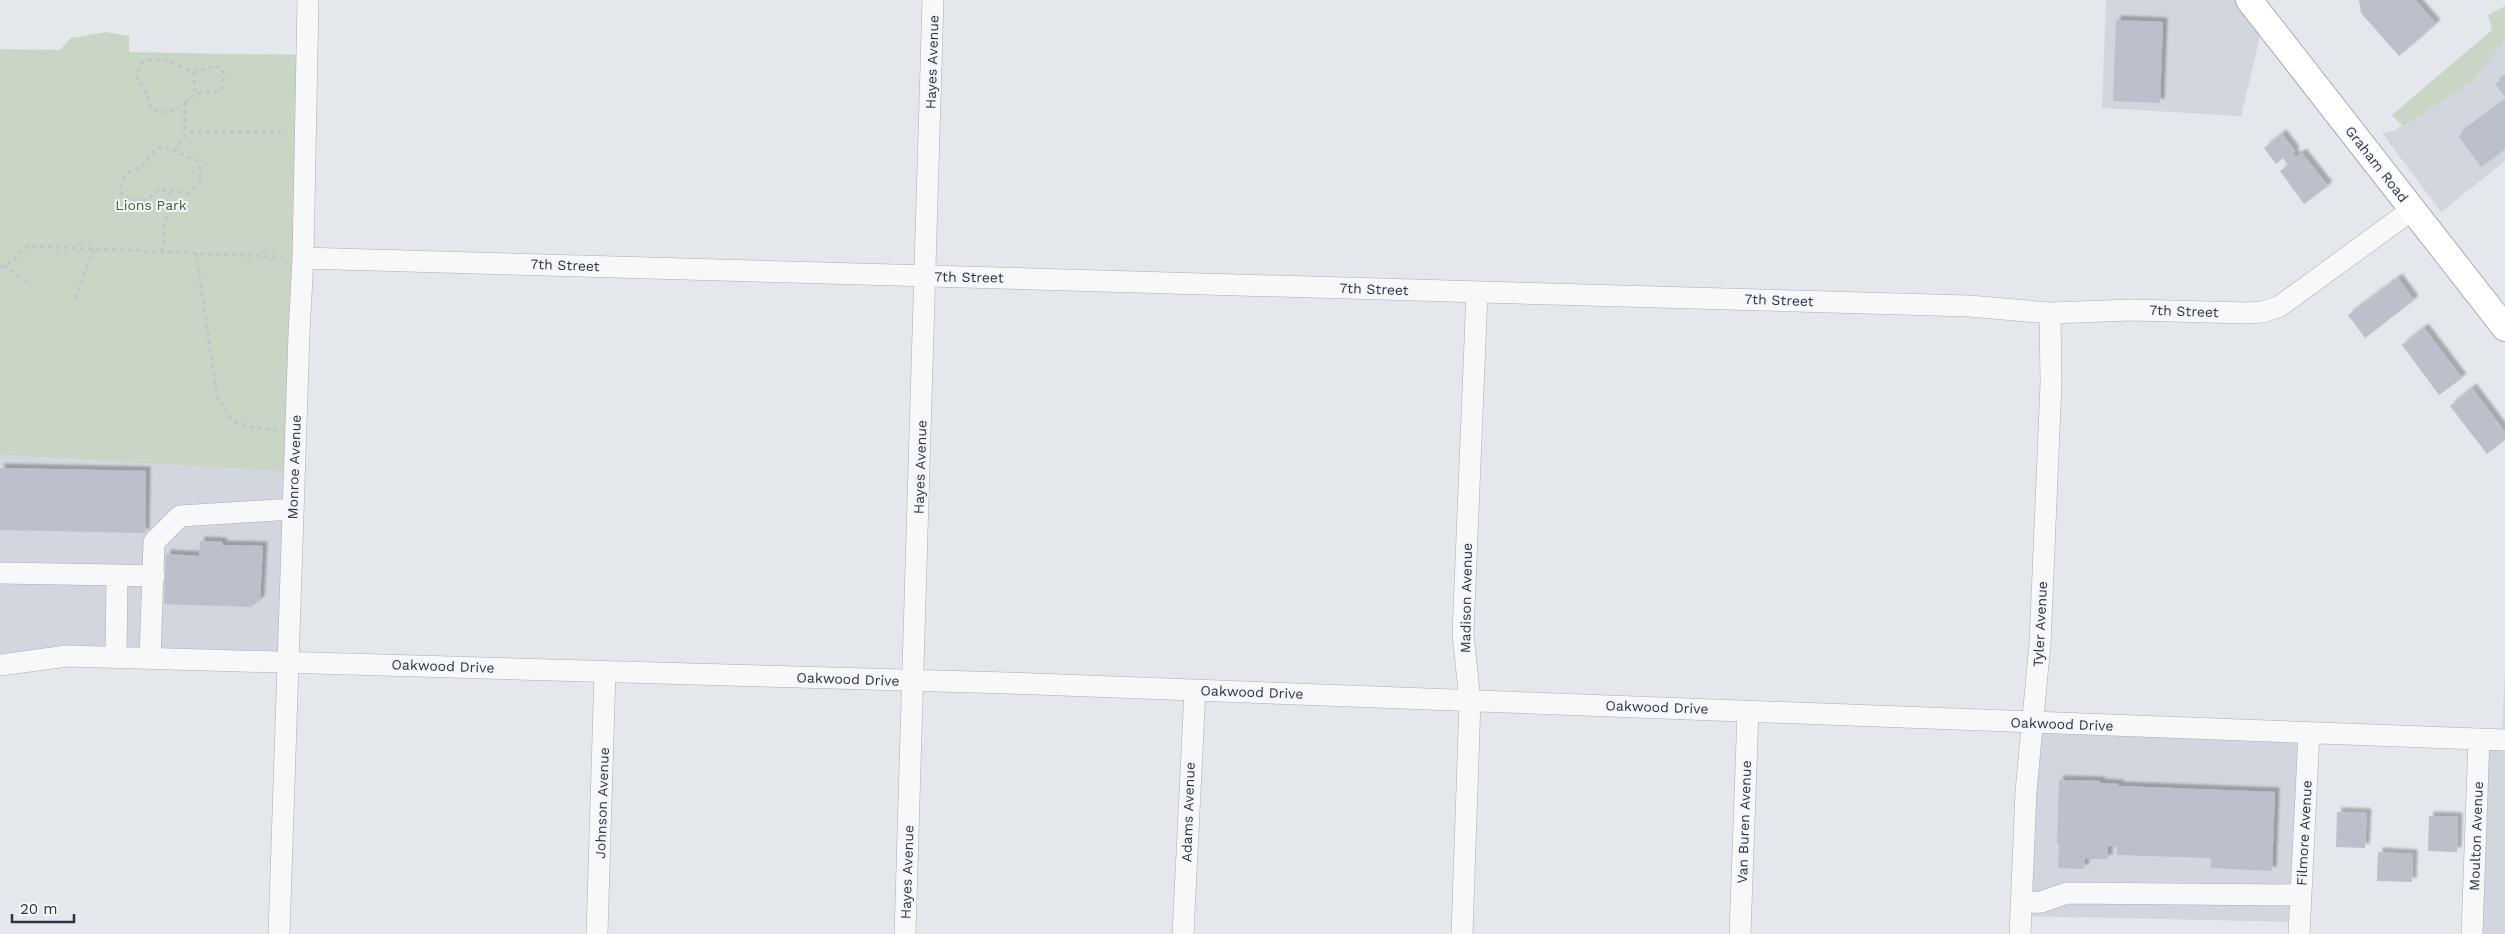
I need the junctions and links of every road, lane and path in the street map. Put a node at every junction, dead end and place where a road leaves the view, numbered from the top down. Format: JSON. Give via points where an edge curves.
{"nodes":[{"id":1,"x":308,"y":0,"type":"edge"},
{"id":2,"x":933,"y":0,"type":"edge"},
{"id":3,"x":2249,"y":0,"type":"edge"},
{"id":4,"x":194,"y":72,"type":"junction"},
{"id":5,"x":195,"y":94,"type":"junction"},
{"id":6,"x":184,"y":103,"type":"junction"},
{"id":7,"x":304,"y":133,"type":"junction"},
{"id":8,"x":185,"y":136,"type":"junction"},
{"id":9,"x":175,"y":151,"type":"junction"},
{"id":10,"x":169,"y":192,"type":"junction"},
{"id":11,"x":2413,"y":209,"type":"junction"},
{"id":12,"x":94,"y":249,"type":"junction"},
{"id":13,"x":162,"y":252,"type":"junction"},
{"id":14,"x":196,"y":253,"type":"junction"},
{"id":15,"x":282,"y":257,"type":"dead end"},
{"id":16,"x":303,"y":258,"type":"junction"},
{"id":17,"x":2,"y":267,"type":"edge"},
{"id":18,"x":926,"y":276,"type":"junction"},
{"id":19,"x":30,"y":286,"type":"dead end"},
{"id":20,"x":1477,"y":292,"type":"junction"},
{"id":21,"x":75,"y":298,"type":"dead end"},
{"id":22,"x":2050,"y":313,"type":"junction"},
{"id":23,"x":2505,"y":328,"type":"edge"},
{"id":24,"x":295,"y":432,"type":"junction"},
{"id":25,"x":293,"y":509,"type":"junction"},
{"id":26,"x":0,"y":573,"type":"edge"},
{"id":27,"x":116,"y":575,"type":"junction"},
{"id":28,"x":154,"y":576,"type":"junction"},
{"id":29,"x":116,"y":657,"type":"junction"},
{"id":30,"x":150,"y":658,"type":"junction"},
{"id":31,"x":288,"y":662,"type":"junction"},
{"id":32,"x":0,"y":665,"type":"edge"},
{"id":33,"x":605,"y":672,"type":"junction"},
{"id":34,"x":914,"y":682,"type":"junction"},
{"id":35,"x":1195,"y":690,"type":"junction"},
{"id":36,"x":1470,"y":701,"type":"junction"},
{"id":37,"x":1748,"y":711,"type":"junction"},
{"id":38,"x":2033,"y":723,"type":"junction"},
{"id":39,"x":2309,"y":732,"type":"junction"},
{"id":40,"x":2479,"y":739,"type":"junction"},
{"id":41,"x":2505,"y":740,"type":"edge"},
{"id":42,"x":2301,"y":895,"type":"junction"},
{"id":43,"x":2021,"y":903,"type":"junction"},
{"id":44,"x":280,"y":934,"type":"edge"},
{"id":45,"x":597,"y":934,"type":"edge"},
{"id":46,"x":905,"y":934,"type":"edge"},
{"id":47,"x":1183,"y":934,"type":"edge"},
{"id":48,"x":1462,"y":934,"type":"edge"},
{"id":49,"x":1740,"y":934,"type":"edge"},
{"id":50,"x":2020,"y":934,"type":"edge"},
{"id":51,"x":2299,"y":934,"type":"edge"},
{"id":52,"x":2472,"y":934,"type":"edge"}],
"edges":[{"from":1,"to":7,"type":"street","name":"Monroe Avenue"},
{"from":2,"to":18,"type":"street","name":"Hayes Avenue"},
{"from":3,"to":11,"type":"main road","name":"Graham Road"},
{"from":4,"to":5,"type":"path"},
{"from":4,"to":5,"type":"path","via":[[218,66],[224,74],[224,84],[219,91]]},
{"from":4,"to":6,"type":"path","via":[[162,60],[144,62],[137,69],[137,77],[151,109],[167,112]]},
{"from":5,"to":6,"type":"path"},
{"from":6,"to":8,"type":"path"},
{"from":7,"to":8,"type":"path","via":[[198,130]]},
{"from":7,"to":16,"type":"street","name":"Monroe Avenue"},
{"from":8,"to":9,"type":"path"},
{"from":9,"to":10,"type":"path","via":[[198,161],[201,179],[190,193]]},
{"from":9,"to":10,"type":"path","via":[[158,148],[140,168],[128,172],[122,191],[131,201],[148,200],[159,190]]},
{"from":10,"to":13,"type":"path"},
{"from":11,"to":22,"type":"street","name":"7th Street","via":[[2280,306],[2263,312],[2132,310]]},
{"from":11,"to":23,"type":"main road","name":"Graham Road"},
{"from":12,"to":13,"type":"path"},
{"from":12,"to":17,"type":"path","via":[[28,246]]},
{"from":12,"to":21,"type":"path"},
{"from":13,"to":14,"type":"path"},
{"from":14,"to":15,"type":"path"},
{"from":14,"to":24,"type":"path","via":[[217,396],[224,410],[232,421],[255,428]]},
{"from":16,"to":18,"type":"street","name":"7th Street"},
{"from":16,"to":24,"type":"street","name":"Monroe Avenue"},
{"from":17,"to":19,"type":"path"},
{"from":18,"to":20,"type":"street","name":"7th Street"},
{"from":18,"to":34,"type":"street","name":"Hayes Avenue"},
{"from":20,"to":22,"type":"street","name":"7th Street","via":[[1969,306]]},
{"from":20,"to":36,"type":"street","name":"Madison Avenue","via":[[1463,634]]},
{"from":22,"to":38,"type":"street","name":"Tyler Avenue","via":[[2051,383]]},
{"from":24,"to":25,"type":"street","name":"Monroe Avenue"},
{"from":25,"to":28,"type":"street","via":[[180,516],[154,542]]},
{"from":25,"to":31,"type":"street","name":"Monroe Avenue"},
{"from":26,"to":27,"type":"street"},
{"from":27,"to":28,"type":"street"},
{"from":27,"to":29,"type":"street"},
{"from":28,"to":30,"type":"street"},
{"from":29,"to":30,"type":"street","name":"Oakwood Drive"},
{"from":29,"to":32,"type":"street","name":"Oakwood Drive","via":[[67,656]]},
{"from":30,"to":31,"type":"street","name":"Oakwood Drive"},
{"from":31,"to":33,"type":"street","name":"Oakwood Drive"},
{"from":31,"to":44,"type":"street","name":"Monroe Avenue"},
{"from":33,"to":34,"type":"street","name":"Oakwood Drive"},
{"from":33,"to":45,"type":"street","name":"Johnson Avenue"},
{"from":34,"to":35,"type":"street","name":"Oakwood Drive"},
{"from":34,"to":46,"type":"street","name":"Hayes Avenue"},
{"from":35,"to":36,"type":"street","name":"Oakwood Drive"},
{"from":35,"to":47,"type":"street","name":"Adams Avenue"},
{"from":36,"to":37,"type":"street","name":"Oakwood Drive"},
{"from":36,"to":48,"type":"street","name":"Madison Avenue"},
{"from":37,"to":38,"type":"street","name":"Oakwood Drive"},
{"from":37,"to":49,"type":"street","name":"Van Buren Avenue"},
{"from":38,"to":39,"type":"street","name":"Oakwood Drive"},
{"from":38,"to":43,"type":"street","name":"Tyler Avenue"},
{"from":39,"to":40,"type":"street","name":"Oakwood Drive"},
{"from":39,"to":42,"type":"street","name":"Filmore Avenue"},
{"from":40,"to":41,"type":"street","name":"Oakwood Drive"},
{"from":40,"to":52,"type":"street","name":"Moulton Avenue"},
{"from":42,"to":43,"type":"street","via":[[2066,893],[2041,902]]},
{"from":42,"to":51,"type":"street","name":"Filmore Avenue"},
{"from":43,"to":50,"type":"street","name":"Tyler Avenue"}]}
